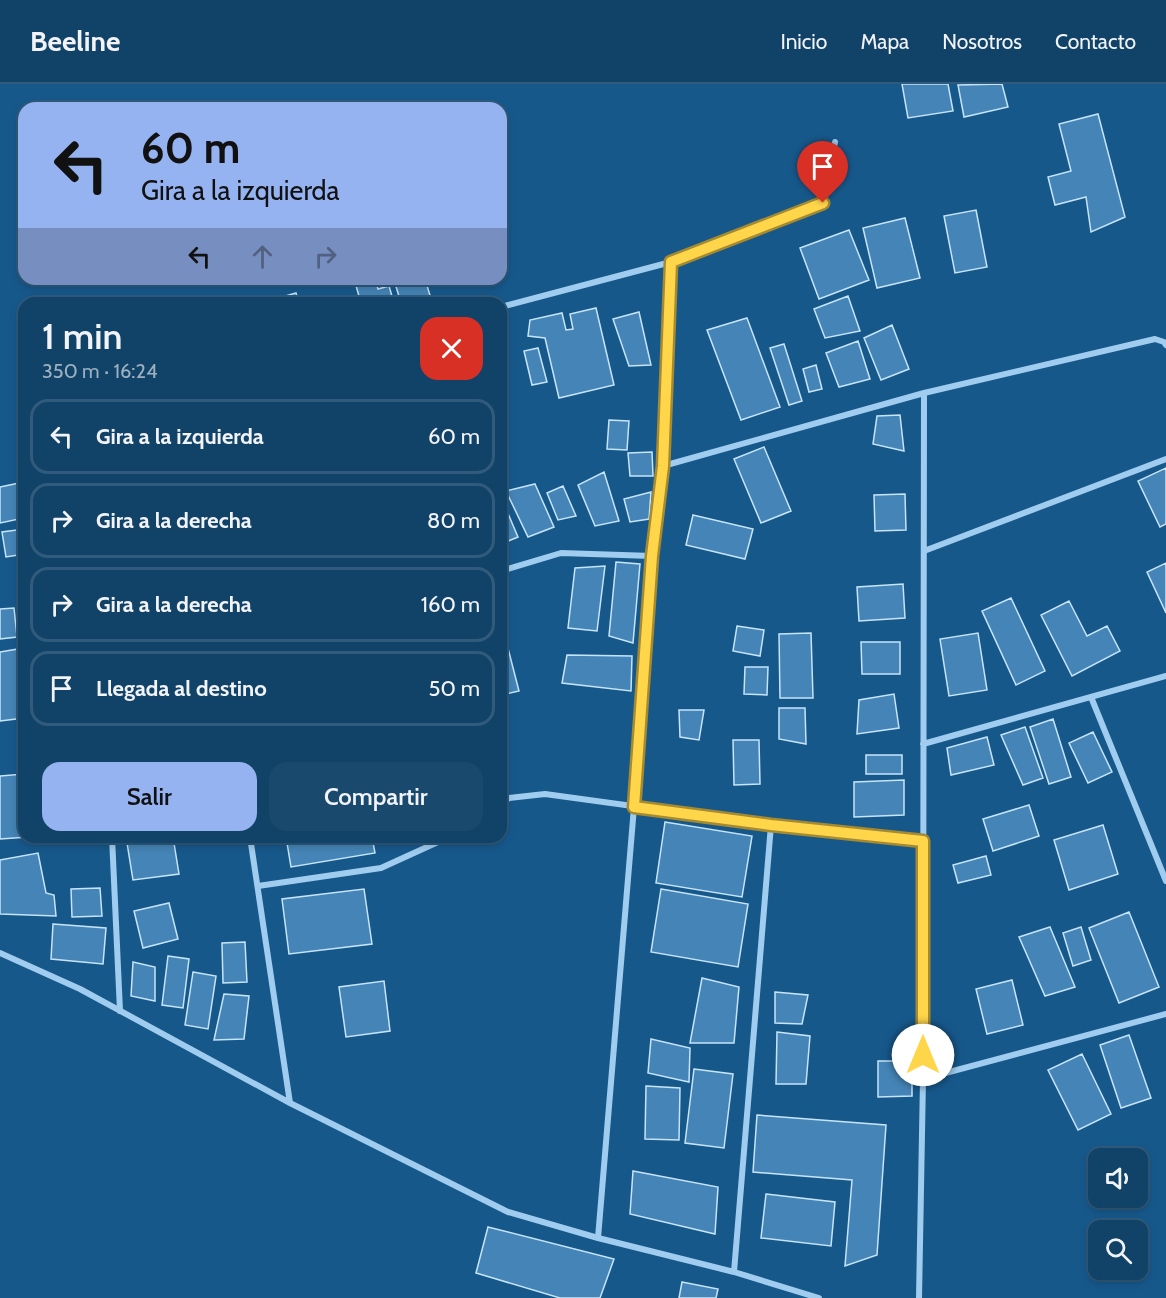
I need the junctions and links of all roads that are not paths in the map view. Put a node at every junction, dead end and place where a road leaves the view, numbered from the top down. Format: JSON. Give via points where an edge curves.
{"nodes":[{"id":1,"x":835,"y":142,"type":"dead end"},
{"id":2,"x":671,"y":262,"type":"junction"},
{"id":3,"x":507,"y":305,"type":"edge"},
{"id":4,"x":1166,"y":345,"type":"edge"},
{"id":5,"x":924,"y":393,"type":"junction"},
{"id":6,"x":1166,"y":459,"type":"edge"},
{"id":7,"x":663,"y":466,"type":"junction"},
{"id":8,"x":924,"y":551,"type":"junction"},
{"id":9,"x":652,"y":556,"type":"junction"},
{"id":10,"x":507,"y":569,"type":"edge"},
{"id":11,"x":1166,"y":676,"type":"edge"},
{"id":12,"x":1091,"y":697,"type":"junction"},
{"id":13,"x":923,"y":744,"type":"junction"},
{"id":14,"x":507,"y":800,"type":"edge"},
{"id":15,"x":634,"y":807,"type":"junction"},
{"id":16,"x":771,"y":825,"type":"junction"},
{"id":17,"x":923,"y":841,"type":"junction"},
{"id":18,"x":112,"y":843,"type":"edge"},
{"id":19,"x":251,"y":843,"type":"edge"},
{"id":20,"x":434,"y":843,"type":"edge"},
{"id":21,"x":1166,"y":880,"type":"edge"},
{"id":22,"x":258,"y":886,"type":"junction"},
{"id":23,"x":0,"y":953,"type":"edge"},
{"id":24,"x":120,"y":1011,"type":"junction"},
{"id":25,"x":1166,"y":1014,"type":"edge"},
{"id":26,"x":923,"y":1079,"type":"junction"},
{"id":27,"x":290,"y":1103,"type":"junction"},
{"id":28,"x":598,"y":1238,"type":"junction"},
{"id":29,"x":734,"y":1272,"type":"junction"},
{"id":30,"x":819,"y":1298,"type":"edge"},
{"id":31,"x":919,"y":1298,"type":"edge"}],
"edges":[{"from":1,"to":2,"type":"street","via":[[823,203]]},
{"from":2,"to":3,"type":"street"},
{"from":2,"to":7,"type":"street"},
{"from":4,"to":5,"type":"street","via":[[1155,339]]},
{"from":5,"to":7,"type":"street"},
{"from":5,"to":8,"type":"street"},
{"from":6,"to":8,"type":"street"},
{"from":7,"to":9,"type":"street"},
{"from":8,"to":13,"type":"street"},
{"from":9,"to":10,"type":"street","via":[[561,553]]},
{"from":9,"to":15,"type":"street"},
{"from":11,"to":12,"type":"street"},
{"from":12,"to":13,"type":"street"},
{"from":12,"to":21,"type":"street"},
{"from":13,"to":17,"type":"street"},
{"from":14,"to":15,"type":"street","via":[[546,794]]},
{"from":15,"to":16,"type":"street"},
{"from":15,"to":28,"type":"street"},
{"from":16,"to":17,"type":"street"},
{"from":16,"to":29,"type":"street"},
{"from":17,"to":26,"type":"street"},
{"from":18,"to":24,"type":"street"},
{"from":19,"to":22,"type":"street"},
{"from":20,"to":22,"type":"street","via":[[381,868]]},
{"from":22,"to":27,"type":"street"},
{"from":23,"to":24,"type":"street"},
{"from":24,"to":27,"type":"street"},
{"from":25,"to":26,"type":"street"},
{"from":26,"to":31,"type":"street"},
{"from":27,"to":28,"type":"street","via":[[508,1212]]},
{"from":28,"to":29,"type":"street"},
{"from":29,"to":30,"type":"street"}]}
